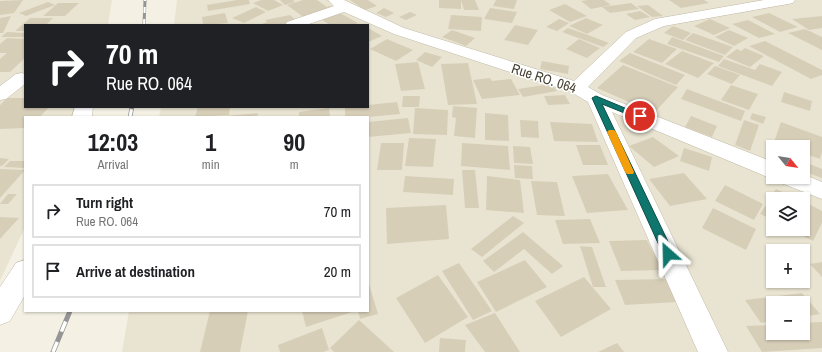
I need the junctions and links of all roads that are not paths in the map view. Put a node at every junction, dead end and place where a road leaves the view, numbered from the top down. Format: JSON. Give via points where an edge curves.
{"nodes":[{"id":1,"x":788,"y":0,"type":"edge"},
{"id":2,"x":340,"y":4,"type":"edge"},
{"id":3,"x":731,"y":4,"type":"edge"},
{"id":4,"x":294,"y":24,"type":"edge"},
{"id":5,"x":0,"y":77,"type":"edge"},
{"id":6,"x":23,"y":78,"type":"edge"},
{"id":7,"x":586,"y":93,"type":"junction"},
{"id":8,"x":0,"y":95,"type":"edge"},
{"id":9,"x":766,"y":168,"type":"edge"},
{"id":10,"x":807,"y":184,"type":"edge"},
{"id":11,"x":822,"y":190,"type":"edge"},
{"id":12,"x":24,"y":273,"type":"edge"},
{"id":13,"x":0,"y":312,"type":"edge"},
{"id":14,"x":713,"y":352,"type":"edge"}],
"edges":[{"from":1,"to":3,"type":"street"},
{"from":2,"to":4,"type":"street"},
{"from":2,"to":7,"type":"street","name":"Rue RO. 064","via":[[399,31]]},
{"from":3,"to":7,"type":"street","via":[[660,22],[630,35]]},
{"from":5,"to":6,"type":"street"},
{"from":6,"to":8,"type":"street"},
{"from":7,"to":9,"type":"street","name":"Rue RO. 064"},
{"from":7,"to":14,"type":"street"},
{"from":10,"to":11,"type":"street"},
{"from":12,"to":13,"type":"street"}]}
